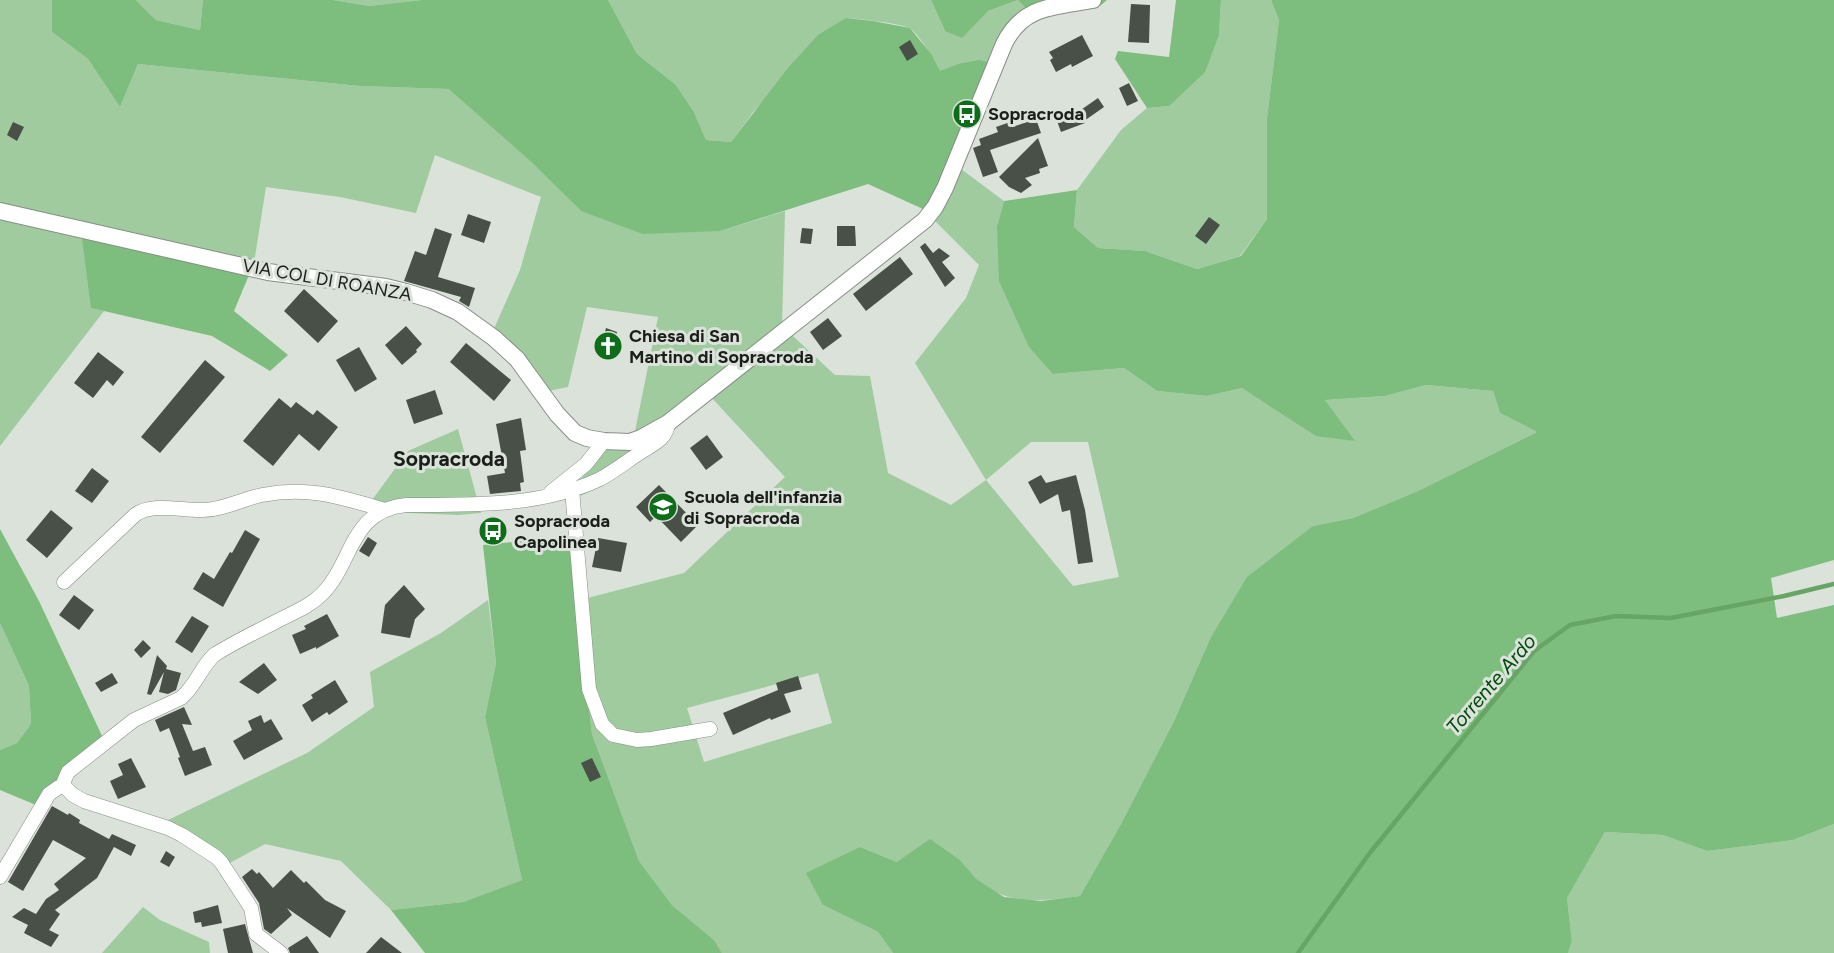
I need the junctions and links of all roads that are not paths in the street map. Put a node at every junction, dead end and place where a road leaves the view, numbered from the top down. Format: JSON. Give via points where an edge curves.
{"nodes":[{"id":1,"x":1093,"y":0,"type":"edge"},
{"id":2,"x":0,"y":211,"type":"edge"},
{"id":3,"x":668,"y":423,"type":"junction"},
{"id":4,"x":604,"y":441,"type":"junction"},
{"id":5,"x":572,"y":489,"type":"junction"},
{"id":6,"x":546,"y":496,"type":"junction"},
{"id":7,"x":385,"y":510,"type":"junction"},
{"id":8,"x":64,"y":582,"type":"dead end"},
{"id":9,"x":710,"y":729,"type":"dead end"},
{"id":10,"x":64,"y":786,"type":"junction"},
{"id":11,"x":0,"y":877,"type":"edge"},
{"id":12,"x":281,"y":953,"type":"edge"}],
"edges":[{"from":1,"to":3,"type":"street","name":"VIA COL DI ROANZA","via":[[1033,12],[1016,25],[1004,44],[945,188],[925,220]]},
{"from":2,"to":4,"type":"street","name":"VIA COL DI ROANZA","via":[[268,272],[386,287],[432,300],[476,324],[510,352],[566,425],[587,438]]},
{"from":3,"to":4,"type":"street","name":"VIA COL DI ROANZA","via":[[630,442]]},
{"from":3,"to":5,"type":"street","via":[[665,436],[657,442],[600,478]]},
{"from":4,"to":6,"type":"street","via":[[586,464]]},
{"from":5,"to":6,"type":"street"},
{"from":5,"to":9,"type":"street","via":[[589,689],[602,724],[613,735],[637,740]]},
{"from":6,"to":7,"type":"street","via":[[499,503],[395,506]]},
{"from":7,"to":8,"type":"street","via":[[304,491],[260,495],[205,510],[146,509]]},
{"from":7,"to":10,"type":"street","via":[[362,527],[333,580],[315,600],[214,655],[186,694],[122,729],[68,772]]},
{"from":10,"to":11,"type":"street","via":[[49,794]]},
{"from":10,"to":12,"type":"street","via":[[84,801],[176,831],[216,857],[253,913],[256,934]]}]}
